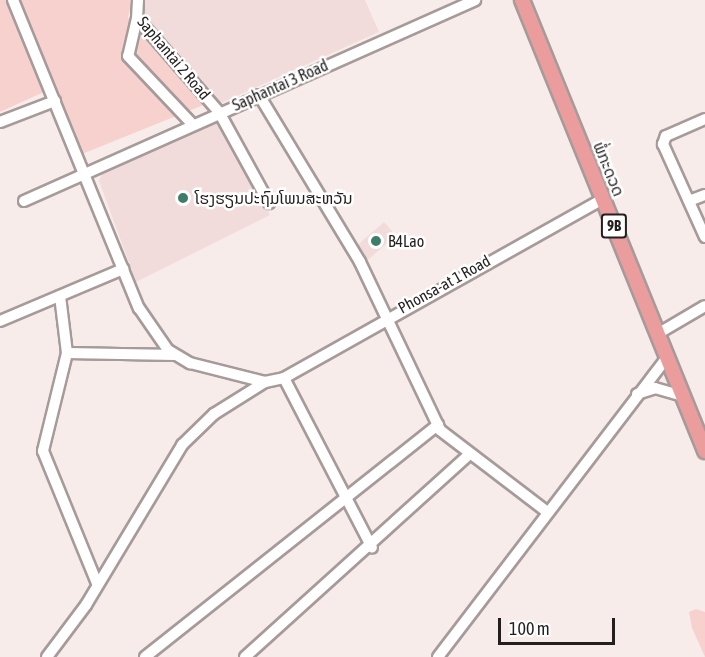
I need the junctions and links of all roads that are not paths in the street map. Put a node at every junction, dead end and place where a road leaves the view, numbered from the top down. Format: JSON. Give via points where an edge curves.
{"nodes":[{"id":1,"x":13,"y":0,"type":"edge"},
{"id":2,"x":138,"y":0,"type":"edge"},
{"id":3,"x":475,"y":0,"type":"edge"},
{"id":4,"x":522,"y":0,"type":"edge"},
{"id":5,"x":137,"y":18,"type":"junction"},
{"id":6,"x":259,"y":94,"type":"junction"},
{"id":7,"x":55,"y":101,"type":"junction"},
{"id":8,"x":219,"y":112,"type":"junction"},
{"id":9,"x":705,"y":118,"type":"edge"},
{"id":10,"x":0,"y":122,"type":"edge"},
{"id":11,"x":192,"y":124,"type":"junction"},
{"id":12,"x":84,"y":172,"type":"junction"},
{"id":13,"x":705,"y":195,"type":"edge"},
{"id":14,"x":603,"y":199,"type":"junction"},
{"id":15,"x":24,"y":201,"type":"dead end"},
{"id":16,"x":689,"y":201,"type":"junction"},
{"id":17,"x":269,"y":203,"type":"dead end"},
{"id":18,"x":705,"y":237,"type":"edge"},
{"id":19,"x":123,"y":269,"type":"junction"},
{"id":20,"x":60,"y":296,"type":"junction"},
{"id":21,"x":705,"y":306,"type":"edge"},
{"id":22,"x":386,"y":316,"type":"junction"},
{"id":23,"x":0,"y":321,"type":"edge"},
{"id":24,"x":658,"y":333,"type":"junction"},
{"id":25,"x":66,"y":353,"type":"junction"},
{"id":26,"x":175,"y":356,"type":"junction"},
{"id":27,"x":667,"y":357,"type":"junction"},
{"id":28,"x":286,"y":377,"type":"junction"},
{"id":29,"x":265,"y":382,"type":"junction"},
{"id":30,"x":636,"y":394,"type":"junction"},
{"id":31,"x":683,"y":396,"type":"junction"},
{"id":32,"x":438,"y":425,"type":"junction"},
{"id":33,"x":705,"y":451,"type":"edge"},
{"id":34,"x":470,"y":454,"type":"junction"},
{"id":35,"x":347,"y":500,"type":"junction"},
{"id":36,"x":546,"y":511,"type":"junction"},
{"id":37,"x":372,"y":548,"type":"junction"},
{"id":38,"x":97,"y":583,"type":"junction"},
{"id":39,"x":440,"y":656,"type":"edge"},
{"id":40,"x":47,"y":657,"type":"edge"},
{"id":41,"x":145,"y":657,"type":"edge"},
{"id":42,"x":245,"y":657,"type":"edge"}],
"edges":[{"from":1,"to":7,"type":"street"},
{"from":2,"to":5,"type":"street","name":"Saphantai 2 Road"},
{"from":3,"to":6,"type":"street","name":"Saphantai 3 Road"},
{"from":4,"to":14,"type":"main road","name":"ພໍ່ກະດວດ","number":"9B"},
{"from":5,"to":8,"type":"street","name":"Saphantai 2 Road"},
{"from":5,"to":11,"type":"street","via":[[128,56]]},
{"from":6,"to":8,"type":"street","name":"Saphantai 3 Road"},
{"from":6,"to":22,"type":"street"},
{"from":7,"to":10,"type":"street"},
{"from":7,"to":12,"type":"street"},
{"from":8,"to":11,"type":"street","name":"Saphantai 3 Road"},
{"from":8,"to":17,"type":"street","name":"Saphantai 2 Road"},
{"from":9,"to":16,"type":"street","via":[[666,136],[663,144]]},
{"from":11,"to":12,"type":"street","name":"Saphantai 3 Road"},
{"from":12,"to":15,"type":"street","name":"Saphantai 3 Road"},
{"from":12,"to":19,"type":"street"},
{"from":13,"to":16,"type":"street"},
{"from":14,"to":22,"type":"street","name":"Phonsa-at 1 Road"},
{"from":14,"to":24,"type":"main road","name":"ພໍ່ກະດວດ","number":"9B"},
{"from":16,"to":18,"type":"street"},
{"from":19,"to":20,"type":"street"},
{"from":19,"to":26,"type":"street","via":[[139,308]]},
{"from":20,"to":23,"type":"street"},
{"from":20,"to":25,"type":"street"},
{"from":21,"to":24,"type":"street"},
{"from":22,"to":28,"type":"street","name":"Phonsa-at 1 Road"},
{"from":22,"to":32,"type":"street"},
{"from":24,"to":27,"type":"main road","name":"ພໍ່ກະດວດ","number":"9B"},
{"from":25,"to":26,"type":"street"},
{"from":25,"to":38,"type":"street","via":[[43,451]]},
{"from":26,"to":29,"type":"street"},
{"from":27,"to":30,"type":"street"},
{"from":27,"to":31,"type":"main road","name":"ພໍ່ກະດວດ","number":"9B"},
{"from":28,"to":29,"type":"street","name":"Phonsa-at 1 Road"},
{"from":28,"to":35,"type":"street"},
{"from":29,"to":38,"type":"street","via":[[214,414],[182,445]]},
{"from":30,"to":31,"type":"street","via":[[655,388]]},
{"from":30,"to":36,"type":"street"},
{"from":31,"to":33,"type":"main road","name":"ພໍ່ກະດວດ","number":"9B"},
{"from":32,"to":34,"type":"street"},
{"from":32,"to":35,"type":"street"},
{"from":34,"to":36,"type":"street"},
{"from":34,"to":37,"type":"street"},
{"from":35,"to":37,"type":"street"},
{"from":35,"to":41,"type":"street"},
{"from":36,"to":39,"type":"street"},
{"from":37,"to":42,"type":"street"},
{"from":38,"to":40,"type":"street"}]}
